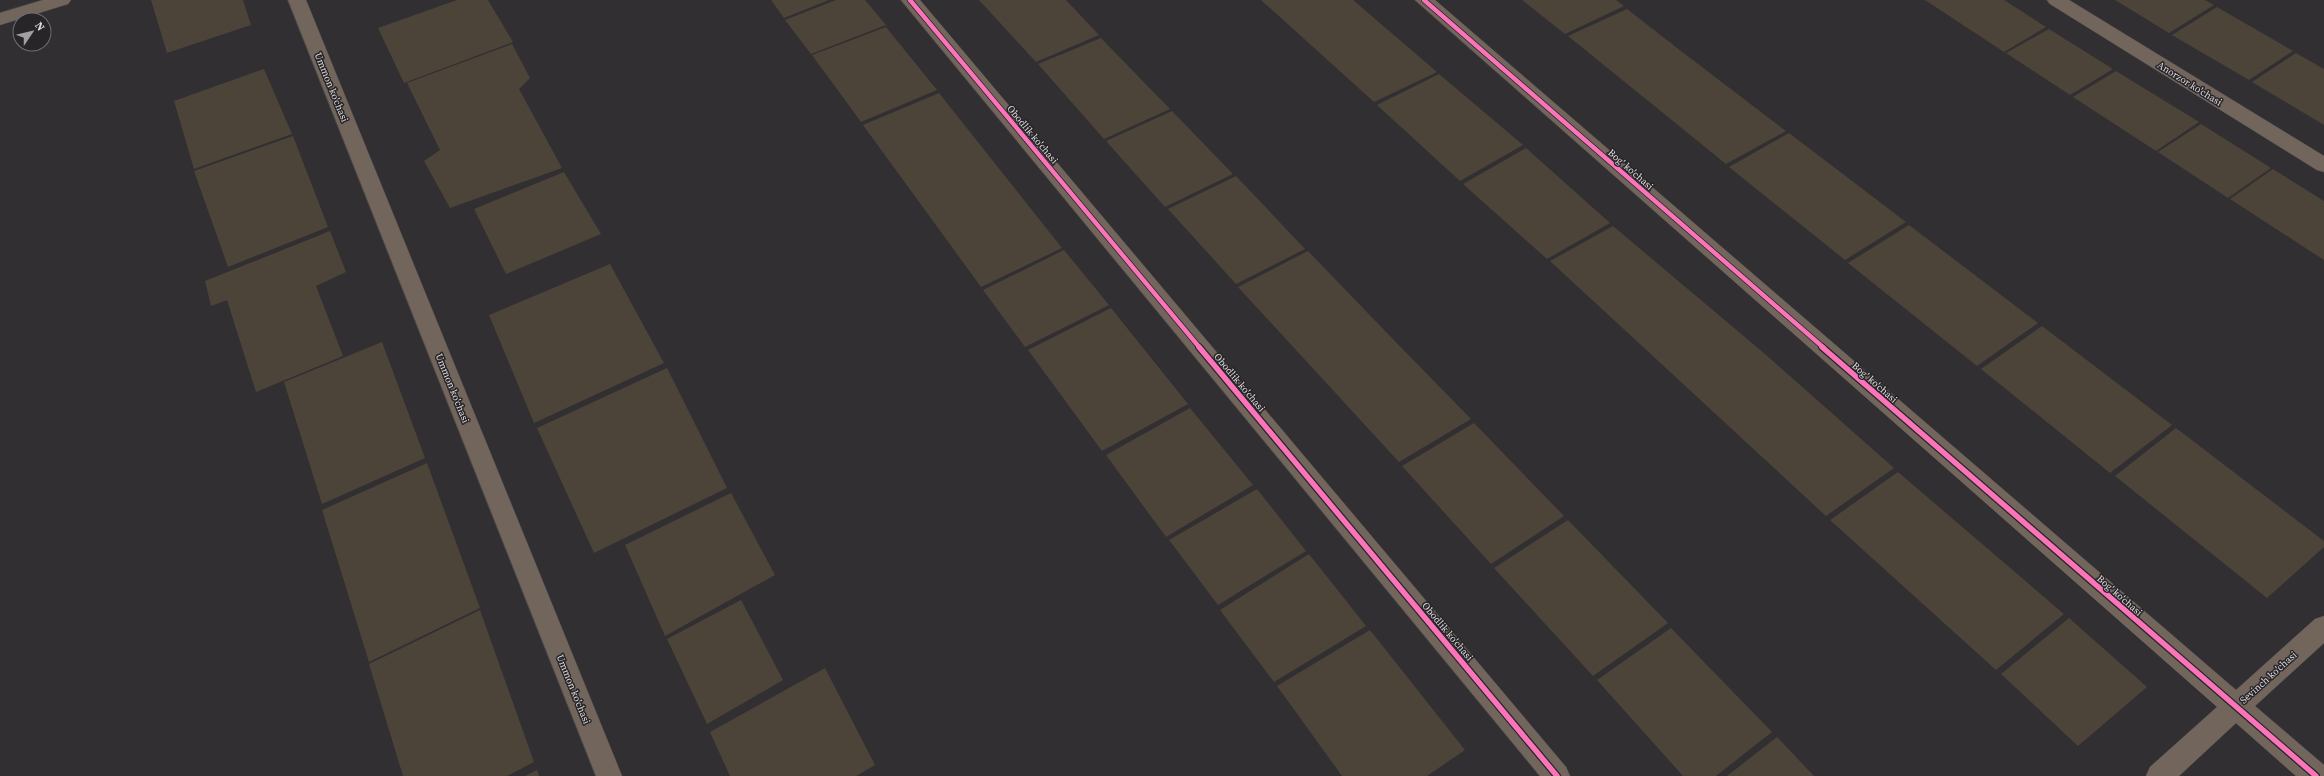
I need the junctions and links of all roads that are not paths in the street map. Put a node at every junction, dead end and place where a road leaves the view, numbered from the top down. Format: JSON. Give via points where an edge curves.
{"nodes":[{"id":1,"x":62,"y":0,"type":"edge"},
{"id":2,"x":297,"y":0,"type":"edge"},
{"id":3,"x":910,"y":0,"type":"edge"},
{"id":4,"x":1424,"y":0,"type":"edge"},
{"id":5,"x":2056,"y":0,"type":"edge"},
{"id":6,"x":0,"y":19,"type":"edge"},
{"id":7,"x":2324,"y":165,"type":"edge"},
{"id":8,"x":2324,"y":627,"type":"edge"},
{"id":9,"x":2235,"y":707,"type":"junction"},
{"id":10,"x":609,"y":776,"type":"edge"},
{"id":11,"x":1558,"y":776,"type":"edge"},
{"id":12,"x":2159,"y":776,"type":"edge"},
{"id":13,"x":2316,"y":776,"type":"edge"}],
"edges":[{"from":1,"to":6,"type":"street"},
{"from":2,"to":10,"type":"street","name":"Ummon ko'chasi"},
{"from":3,"to":11,"type":"street","name":"Obodlik ko'chasi"},
{"from":4,"to":9,"type":"street","name":"Bog' ko'chasi"},
{"from":5,"to":7,"type":"street","name":"Anorzor ko'chasi"},
{"from":8,"to":9,"type":"street","name":"Sevinch ko'chasi"},
{"from":9,"to":12,"type":"street","name":"Sevinch ko'chasi"},
{"from":9,"to":13,"type":"street","name":"Bog' ko'chasi"}]}
